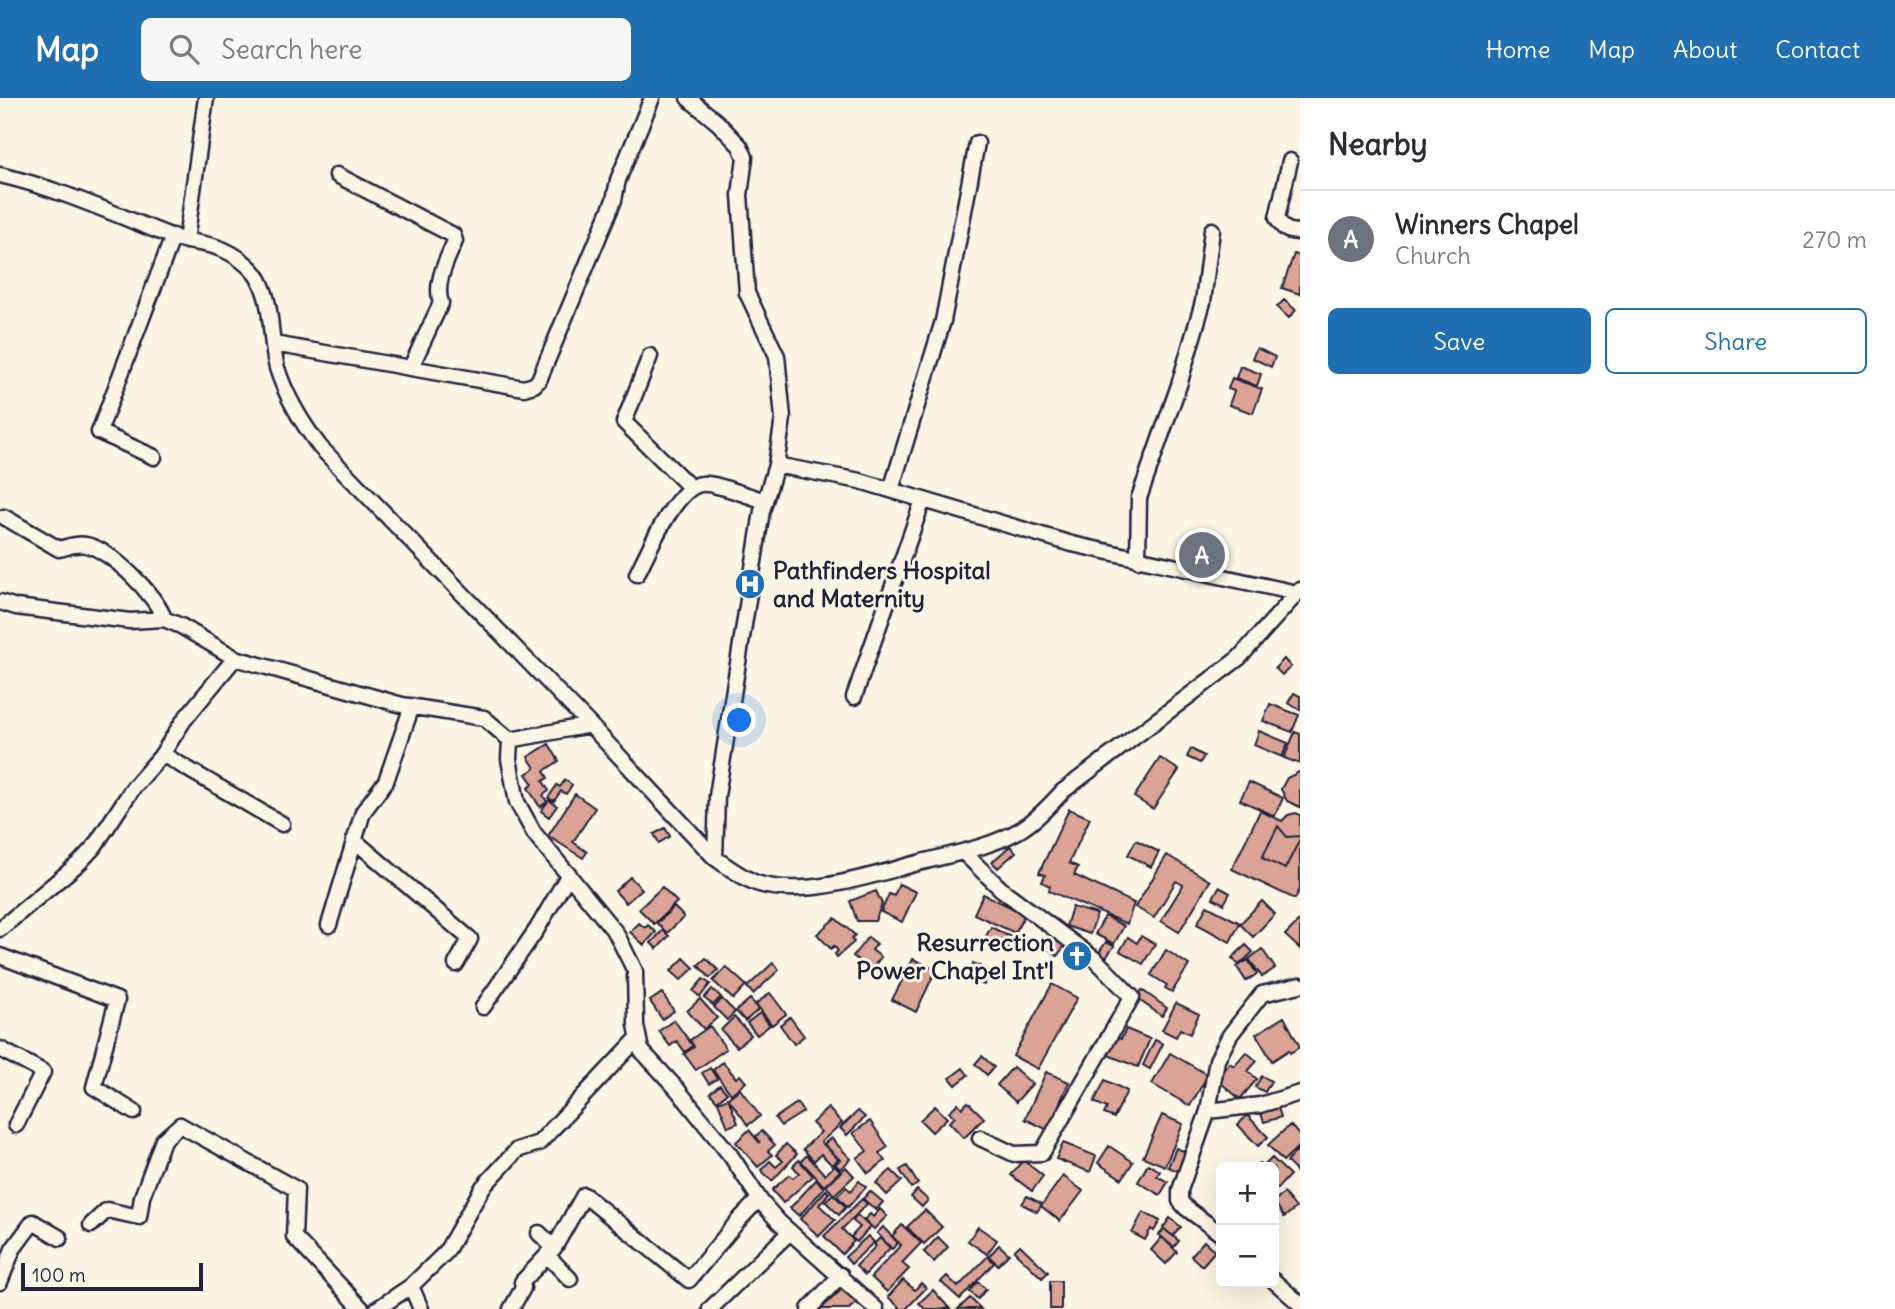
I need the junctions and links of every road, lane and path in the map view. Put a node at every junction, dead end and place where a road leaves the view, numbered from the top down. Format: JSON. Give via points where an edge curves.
{"nodes":[{"id":1,"x":206,"y":98,"type":"edge"},
{"id":2,"x":652,"y":98,"type":"edge"},
{"id":3,"x":688,"y":98,"type":"edge"},
{"id":4,"x":977,"y":143,"type":"dead end"},
{"id":5,"x":1290,"y":161,"type":"dead end"},
{"id":6,"x":0,"y":175,"type":"edge"},
{"id":7,"x":337,"y":175,"type":"dead end"},
{"id":8,"x":1212,"y":230,"type":"dead end"},
{"id":9,"x":1300,"y":232,"type":"edge"},
{"id":10,"x":179,"y":239,"type":"junction"},
{"id":11,"x":274,"y":344,"type":"junction"},
{"id":12,"x":650,"y":356,"type":"dead end"},
{"id":13,"x":411,"y":367,"type":"junction"},
{"id":14,"x":154,"y":457,"type":"dead end"},
{"id":15,"x":776,"y":466,"type":"junction"},
{"id":16,"x":690,"y":487,"type":"junction"},
{"id":17,"x":891,"y":491,"type":"junction"},
{"id":18,"x":923,"y":500,"type":"junction"},
{"id":19,"x":765,"y":501,"type":"junction"},
{"id":20,"x":4,"y":517,"type":"dead end"},
{"id":21,"x":1138,"y":560,"type":"junction"},
{"id":22,"x":637,"y":573,"type":"dead end"},
{"id":23,"x":1299,"y":592,"type":"edge"},
{"id":24,"x":0,"y":602,"type":"edge"},
{"id":25,"x":164,"y":619,"type":"junction"},
{"id":26,"x":235,"y":658,"type":"junction"},
{"id":27,"x":854,"y":697,"type":"dead end"},
{"id":28,"x":412,"y":706,"type":"junction"},
{"id":29,"x":590,"y":725,"type":"junction"},
{"id":30,"x":510,"y":740,"type":"junction"},
{"id":31,"x":162,"y":754,"type":"junction"},
{"id":32,"x":282,"y":824,"type":"dead end"},
{"id":33,"x":354,"y":840,"type":"junction"},
{"id":34,"x":963,"y":852,"type":"junction"},
{"id":35,"x":715,"y":858,"type":"junction"},
{"id":36,"x":569,"y":874,"type":"junction"},
{"id":37,"x":329,"y":925,"type":"dead end"},
{"id":38,"x":0,"y":929,"type":"edge"},
{"id":39,"x":0,"y":956,"type":"edge"},
{"id":40,"x":456,"y":964,"type":"dead end"},
{"id":41,"x":1300,"y":985,"type":"edge"},
{"id":42,"x":483,"y":1007,"type":"dead end"},
{"id":43,"x":638,"y":1038,"type":"junction"},
{"id":44,"x":0,"y":1049,"type":"edge"},
{"id":45,"x":1300,"y":1093,"type":"edge"},
{"id":46,"x":1208,"y":1111,"type":"junction"},
{"id":47,"x":134,"y":1112,"type":"dead end"},
{"id":48,"x":16,"y":1125,"type":"dead end"},
{"id":49,"x":980,"y":1138,"type":"dead end"},
{"id":50,"x":759,"y":1199,"type":"junction"},
{"id":51,"x":91,"y":1225,"type":"dead end"},
{"id":52,"x":1216,"y":1230,"type":"edge"},
{"id":53,"x":790,"y":1232,"type":"junction"},
{"id":54,"x":539,"y":1233,"type":"dead end"},
{"id":55,"x":60,"y":1238,"type":"dead end"},
{"id":56,"x":551,"y":1251,"type":"junction"},
{"id":57,"x":841,"y":1275,"type":"junction"},
{"id":58,"x":570,"y":1279,"type":"dead end"},
{"id":59,"x":0,"y":1282,"type":"edge"},
{"id":60,"x":1279,"y":1285,"type":"edge"},
{"id":61,"x":411,"y":1286,"type":"junction"},
{"id":62,"x":1300,"y":1304,"type":"edge"},
{"id":63,"x":362,"y":1309,"type":"edge"},
{"id":64,"x":377,"y":1309,"type":"edge"},
{"id":65,"x":421,"y":1309,"type":"edge"},
{"id":66,"x":511,"y":1309,"type":"edge"},
{"id":67,"x":710,"y":1309,"type":"edge"},
{"id":68,"x":809,"y":1309,"type":"edge"},
{"id":69,"x":876,"y":1309,"type":"edge"}],
"edges":[{"from":1,"to":10,"type":"street"},
{"from":2,"to":13,"type":"street","via":[[539,380],[524,388]]},
{"from":3,"to":15,"type":"street","via":[[726,130],[745,157],[740,195],[747,293],[777,356],[783,418]]},
{"from":4,"to":17,"type":"street","via":[[943,321]]},
{"from":5,"to":9,"type":"street","via":[[1277,218],[1289,232]]},
{"from":6,"to":10,"type":"street","via":[[58,191]]},
{"from":7,"to":13,"type":"street","via":[[453,235],[438,294],[441,303]]},
{"from":8,"to":21,"type":"street","via":[[1203,302],[1139,498]]},
{"from":10,"to":11,"type":"street","via":[[213,245],[253,270],[270,308]]},
{"from":10,"to":14,"type":"street","via":[[99,432]]},
{"from":11,"to":13,"type":"street"},
{"from":11,"to":29,"type":"street","via":[[290,400],[320,447]]},
{"from":12,"to":16,"type":"street","via":[[624,422]]},
{"from":15,"to":17,"type":"street"},
{"from":15,"to":19,"type":"street"},
{"from":16,"to":19,"type":"street","via":[[704,483]]},
{"from":16,"to":22,"type":"street","via":[[665,520]]},
{"from":17,"to":18,"type":"street"},
{"from":18,"to":21,"type":"street"},
{"from":18,"to":27,"type":"street"},
{"from":19,"to":35,"type":"street","via":[[717,796]]},
{"from":20,"to":25,"type":"street","via":[[59,550],[73,544],[97,548],[124,568],[161,609]]},
{"from":21,"to":23,"type":"street"},
{"from":23,"to":34,"type":"street","via":[[1238,658],[1063,791],[1020,830]]},
{"from":24,"to":25,"type":"street","via":[[130,621]]},
{"from":25,"to":26,"type":"street"},
{"from":26,"to":28,"type":"street"},
{"from":26,"to":31,"type":"street"},
{"from":28,"to":30,"type":"street","via":[[484,718]]},
{"from":28,"to":33,"type":"street","via":[[386,781],[363,812]]},
{"from":29,"to":30,"type":"street"},
{"from":29,"to":35,"type":"street"},
{"from":30,"to":36,"type":"street","via":[[517,802],[534,833]]},
{"from":31,"to":32,"type":"street"},
{"from":31,"to":38,"type":"street","via":[[94,847]]},
{"from":33,"to":37,"type":"street"},
{"from":33,"to":40,"type":"street","via":[[470,939]]},
{"from":34,"to":35,"type":"street","via":[[854,880],[802,888],[757,883]]},
{"from":34,"to":49,"type":"street","via":[[1001,889],[1096,960],[1132,997],[1042,1153],[1014,1154]]},
{"from":36,"to":42,"type":"street"},
{"from":36,"to":43,"type":"street","via":[[616,933],[635,971]]},
{"from":39,"to":47,"type":"street","via":[[117,1000],[94,1087]]},
{"from":41,"to":46,"type":"street","via":[[1262,994],[1230,1035],[1217,1060]]},
{"from":43,"to":50,"type":"street","via":[[641,1050],[731,1156]]},
{"from":43,"to":61,"type":"street","via":[[539,1143],[517,1150],[483,1187],[446,1252]]},
{"from":44,"to":48,"type":"street","via":[[43,1072]]},
{"from":45,"to":46,"type":"street","via":[[1260,1105]]},
{"from":46,"to":52,"type":"street","via":[[1180,1201]]},
{"from":50,"to":53,"type":"street"},
{"from":50,"to":56,"type":"street","via":[[689,1280],[584,1195]]},
{"from":51,"to":63,"type":"street","via":[[107,1210],[139,1217],[163,1140],[180,1125],[296,1189],[294,1237]]},
{"from":53,"to":57,"type":"street"},
{"from":53,"to":67,"type":"street"},
{"from":54,"to":56,"type":"street"},
{"from":55,"to":59,"type":"street","via":[[33,1222],[13,1249]]},
{"from":56,"to":58,"type":"street"},
{"from":56,"to":66,"type":"street","via":[[522,1282]]},
{"from":57,"to":68,"type":"street"},
{"from":57,"to":69,"type":"street"},
{"from":60,"to":62,"type":"street"},
{"from":61,"to":64,"type":"street"},
{"from":61,"to":65,"type":"street"}]}
